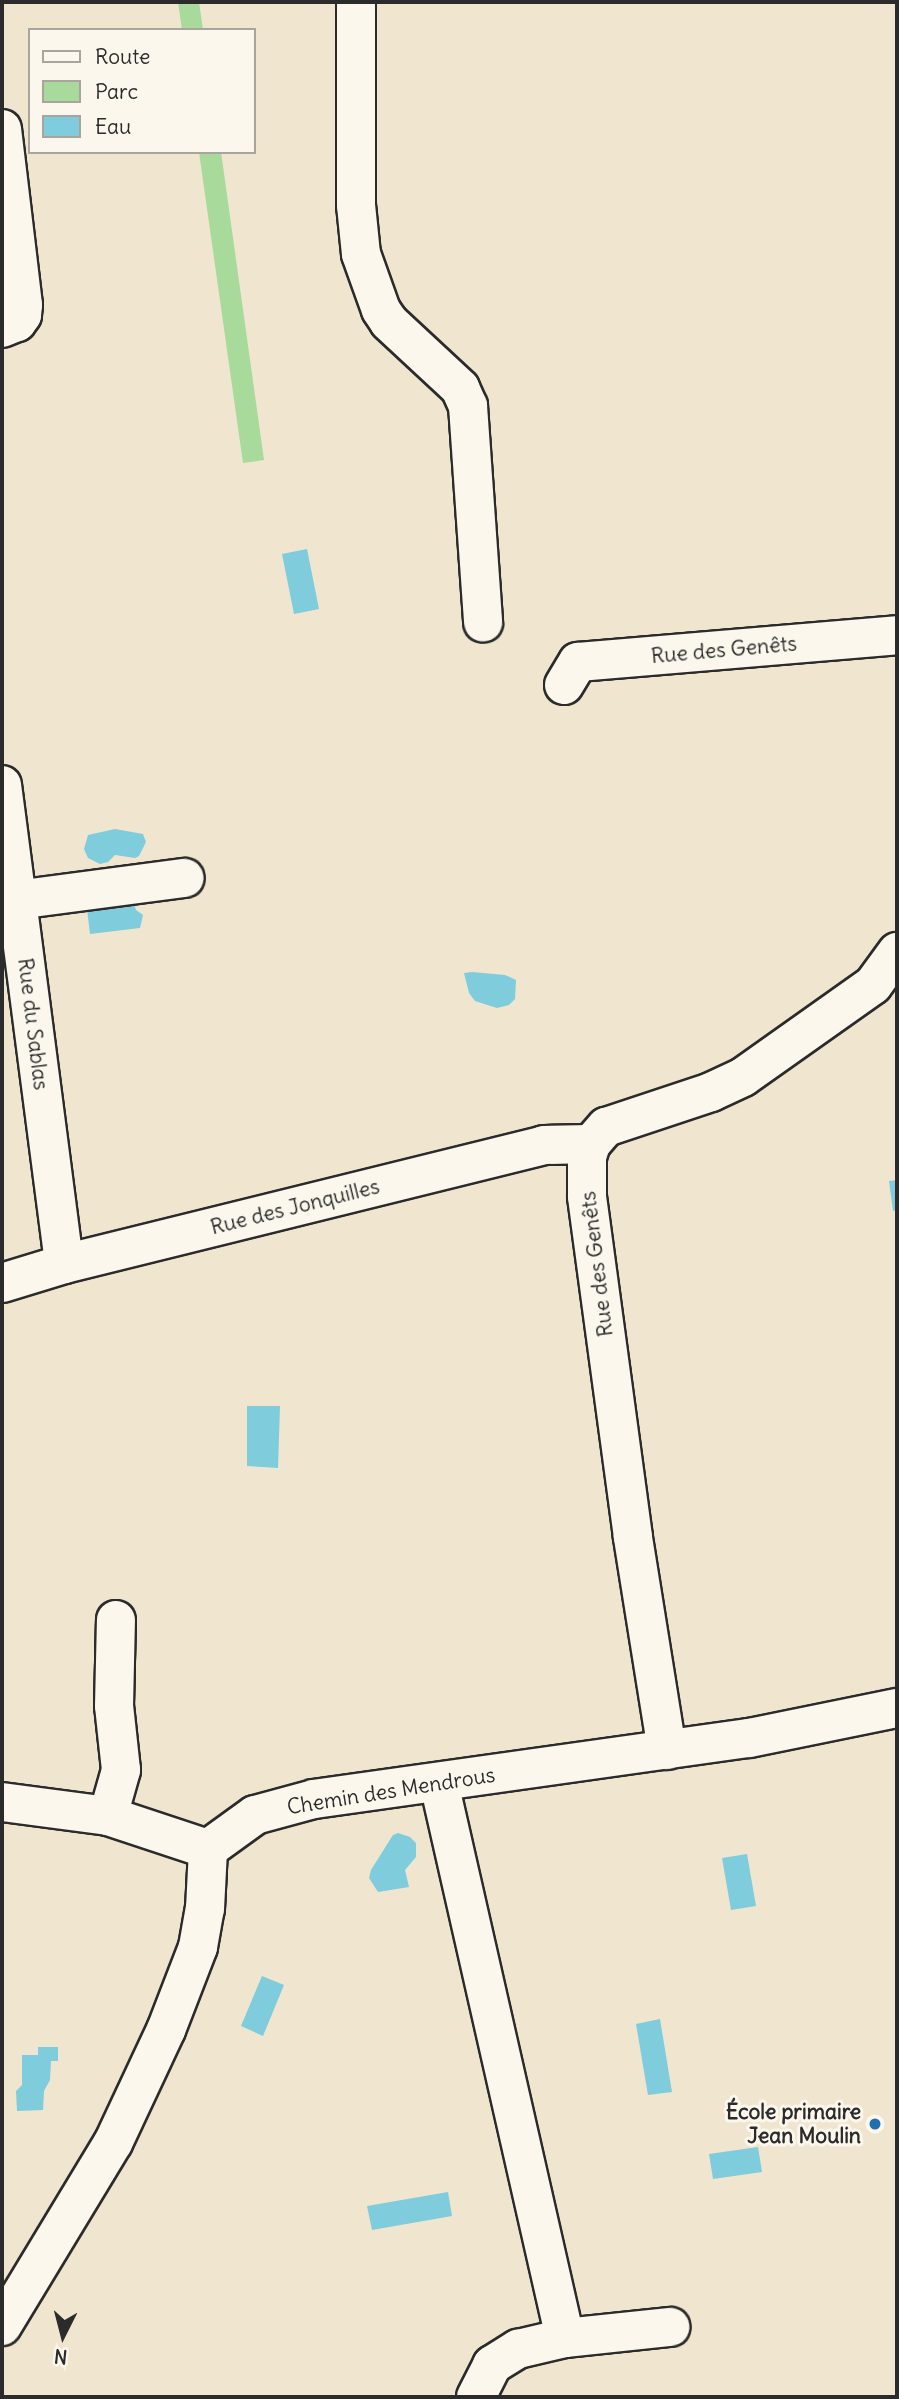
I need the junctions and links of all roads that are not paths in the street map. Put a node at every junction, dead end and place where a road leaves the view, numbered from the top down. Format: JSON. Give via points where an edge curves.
{"nodes":[{"id":1,"x":356,"y":2,"type":"edge"},
{"id":2,"x":2,"y":129,"type":"edge"},
{"id":3,"x":2,"y":328,"type":"edge"},
{"id":4,"x":483,"y":622,"type":"dead end"},
{"id":5,"x":897,"y":635,"type":"edge"},
{"id":6,"x":564,"y":685,"type":"dead end"},
{"id":7,"x":2,"y":785,"type":"edge"},
{"id":8,"x":185,"y":878,"type":"dead end"},
{"id":9,"x":17,"y":900,"type":"junction"},
{"id":10,"x":897,"y":952,"type":"edge"},
{"id":11,"x":591,"y":1144,"type":"junction"},
{"id":12,"x":64,"y":1264,"type":"junction"},
{"id":13,"x":2,"y":1283,"type":"edge"},
{"id":14,"x":116,"y":1620,"type":"dead end"},
{"id":15,"x":897,"y":1708,"type":"edge"},
{"id":16,"x":667,"y":1750,"type":"junction"},
{"id":17,"x":439,"y":1783,"type":"junction"},
{"id":18,"x":2,"y":1802,"type":"edge"},
{"id":19,"x":108,"y":1816,"type":"junction"},
{"id":20,"x":208,"y":1849,"type":"junction"},
{"id":21,"x":2,"y":2324,"type":"edge"},
{"id":22,"x":670,"y":2327,"type":"dead end"},
{"id":23,"x":565,"y":2338,"type":"junction"},
{"id":24,"x":476,"y":2397,"type":"edge"}],
"edges":[{"from":1,"to":4,"type":"street","via":[[356,205],[361,254],[389,322],[460,388],[468,406]]},
{"from":2,"to":3,"type":"street","via":[[23,305],[17,322]]},
{"from":5,"to":6,"type":"street","name":"Rue des Genêts","via":[[578,662]]},
{"from":7,"to":9,"type":"street","name":"Rue du Sablas"},
{"from":8,"to":9,"type":"street"},
{"from":9,"to":12,"type":"street","name":"Rue du Sablas"},
{"from":10,"to":11,"type":"street","via":[[873,985],[743,1077],[606,1127]]},
{"from":11,"to":12,"type":"street","name":"Rue des Jonquilles","via":[[544,1146]]},
{"from":11,"to":16,"type":"street","name":"Rue des Genêts","via":[[587,1196]]},
{"from":12,"to":13,"type":"street","name":"Rue des Jonquilles"},
{"from":14,"to":19,"type":"street","via":[[114,1706],[121,1769]]},
{"from":15,"to":16,"type":"street","name":"Chemin des Mendrous"},
{"from":16,"to":17,"type":"street","name":"Chemin des Mendrous"},
{"from":17,"to":20,"type":"street","name":"Chemin des Mendrous","via":[[314,1799],[255,1815]]},
{"from":17,"to":23,"type":"street"},
{"from":18,"to":19,"type":"street"},
{"from":19,"to":20,"type":"street"},
{"from":20,"to":21,"type":"street","via":[[198,1947],[166,2030],[113,2143]]},
{"from":22,"to":23,"type":"street"},
{"from":23,"to":24,"type":"street","via":[[519,2349],[492,2365]]}]}
